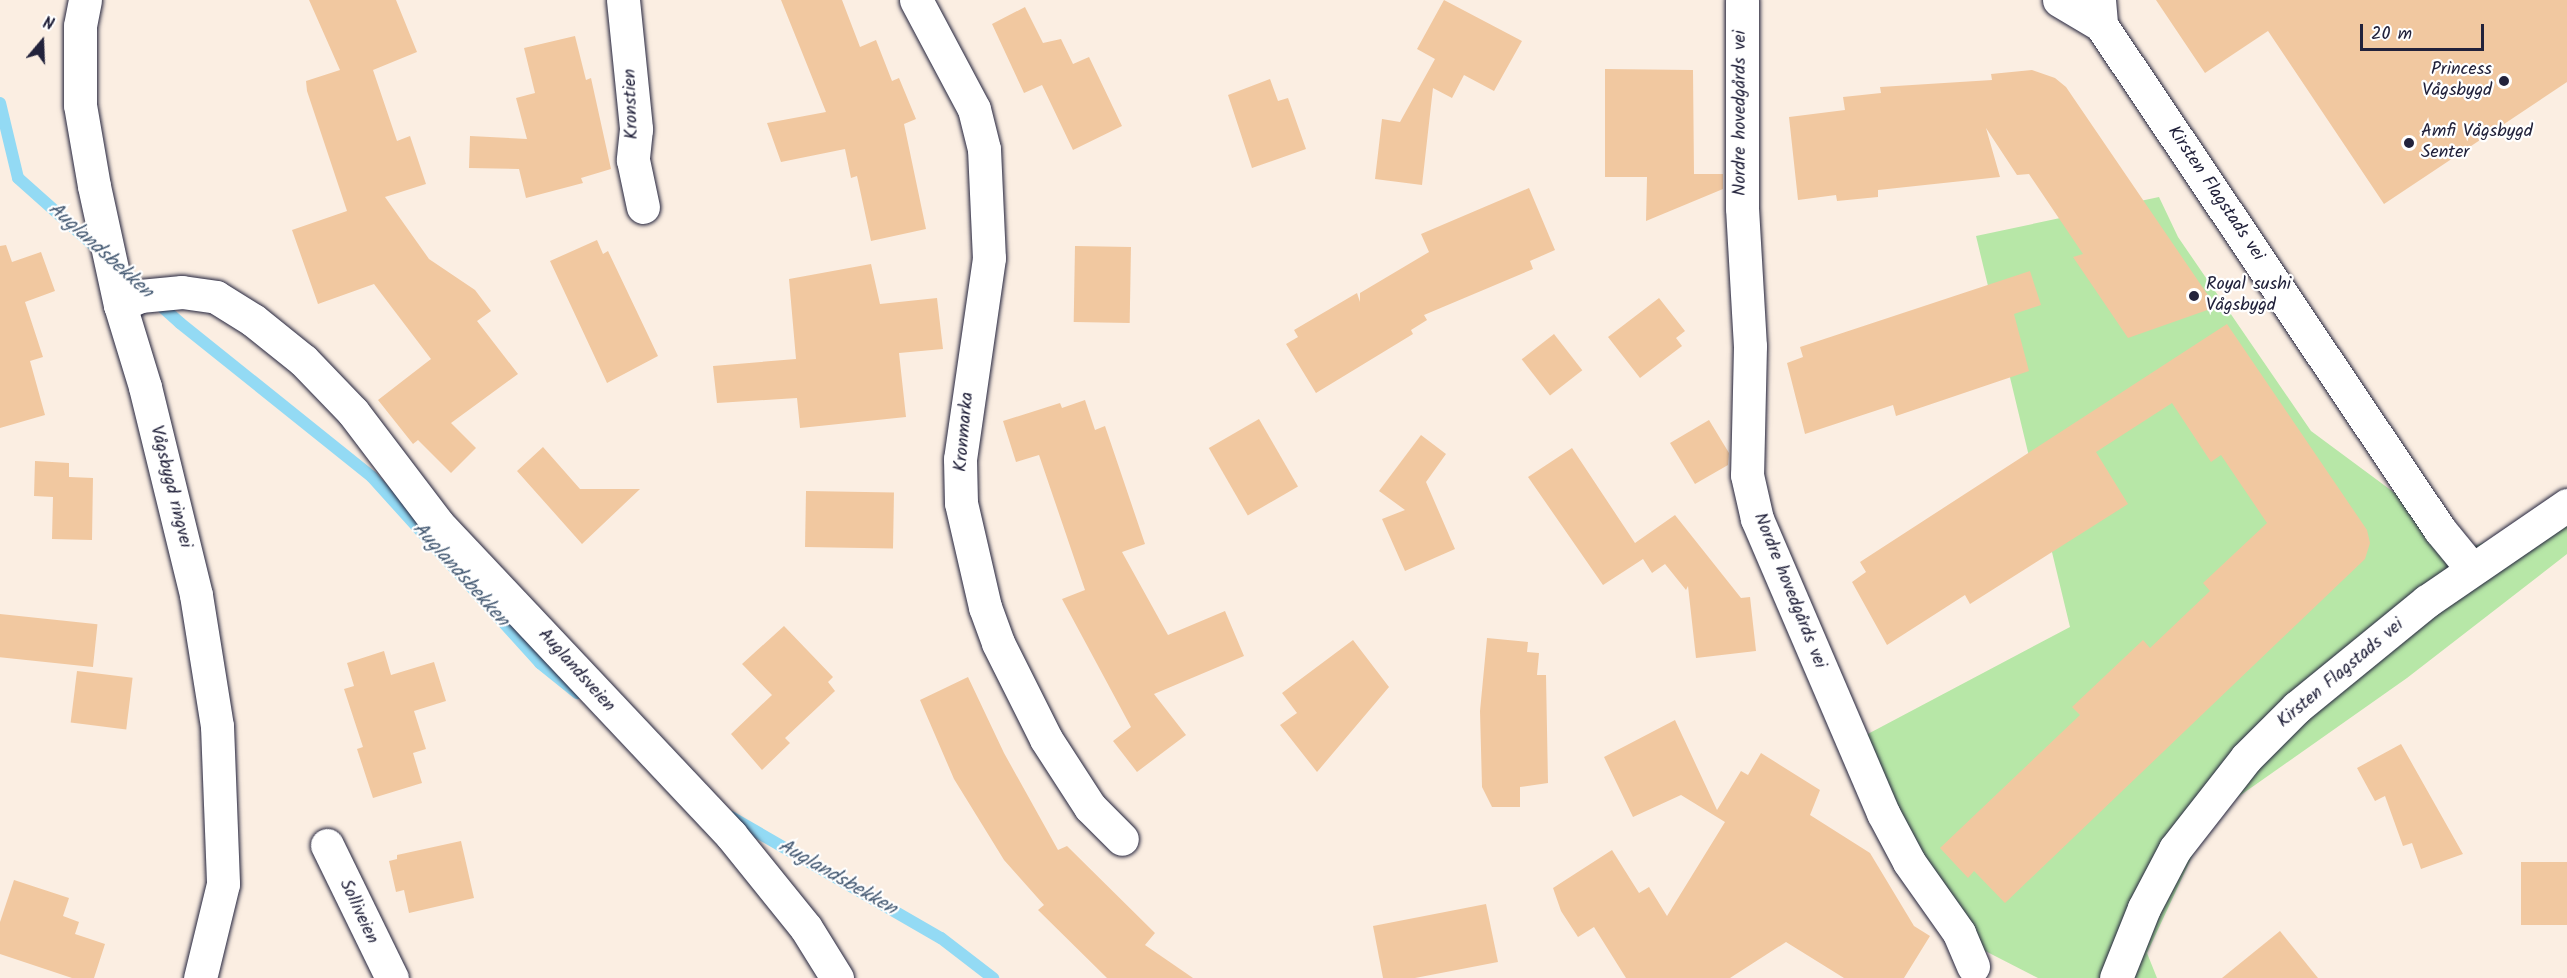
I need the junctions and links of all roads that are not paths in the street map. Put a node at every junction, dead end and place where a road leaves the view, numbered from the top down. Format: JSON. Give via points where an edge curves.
{"nodes":[{"id":1,"x":85,"y":0,"type":"edge"},
{"id":2,"x":623,"y":0,"type":"edge"},
{"id":3,"x":916,"y":0,"type":"edge"},
{"id":4,"x":1742,"y":0,"type":"edge"},
{"id":5,"x":2059,"y":0,"type":"edge"},
{"id":6,"x":2100,"y":13,"type":"edge"},
{"id":7,"x":643,"y":207,"type":"dead end"},
{"id":8,"x":120,"y":304,"type":"junction"},
{"id":9,"x":2567,"y":505,"type":"edge"},
{"id":10,"x":2472,"y":569,"type":"junction"},
{"id":11,"x":1122,"y":839,"type":"dead end"},
{"id":12,"x":327,"y":845,"type":"dead end"},
{"id":13,"x":1973,"y":966,"type":"dead end"},
{"id":14,"x":200,"y":978,"type":"edge"},
{"id":15,"x":392,"y":978,"type":"edge"},
{"id":16,"x":837,"y":978,"type":"edge"},
{"id":17,"x":2116,"y":978,"type":"edge"}],
"edges":[{"from":1,"to":8,"type":"street","name":"Vågsbygd ringvei","via":[[80,26],[80,105]]},
{"from":2,"to":7,"type":"street","name":"Kronstien","via":[[636,129],[633,160]]},
{"from":3,"to":11,"type":"street","name":"Kronmarka","via":[[974,108],[984,149],[989,258],[960,459],[961,503],[982,597],[998,643],[1046,739],[1090,807]]},
{"from":4,"to":13,"type":"street","name":"Nordre hovedgårds vei","via":[[1742,208],[1750,346],[1747,475],[1757,519],[1883,813],[1909,862],[1959,933]]},
{"from":5,"to":6,"type":"street","name":"Kirsten Flagstads vei"},
{"from":6,"to":10,"type":"street","name":"Kirsten Flagstads vei","via":[[2440,530]]},
{"from":8,"to":14,"type":"street","name":"Vågsbygd ringvei","via":[[145,387],[196,595],[217,726],[223,884]]},
{"from":8,"to":16,"type":"street","name":"Auglandsveien","via":[[140,296],[182,292],[216,297],[253,320],[303,360],[353,412],[438,524],[732,835],[806,928]]},
{"from":9,"to":10,"type":"street","name":"Kirsten Flagstads vei"},
{"from":10,"to":17,"type":"street","name":"Kirsten Flagstads vei","via":[[2297,707],[2246,758],[2175,849],[2144,908]]},
{"from":12,"to":15,"type":"street","name":"Solliveien"}]}
